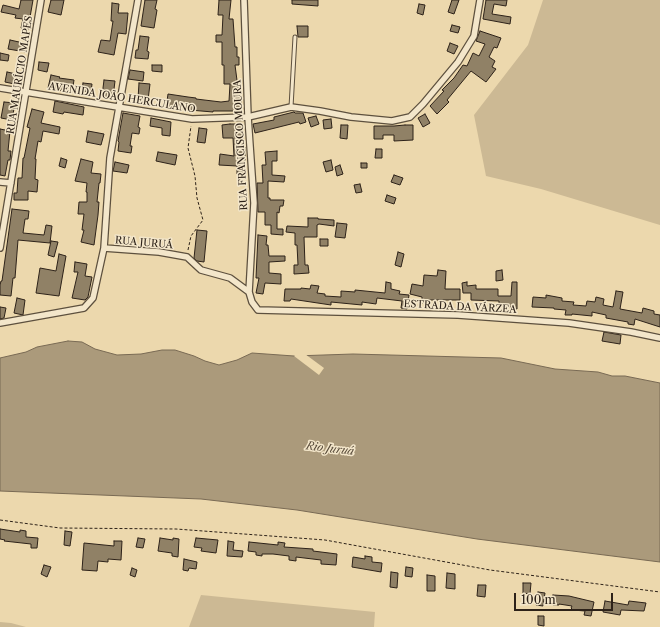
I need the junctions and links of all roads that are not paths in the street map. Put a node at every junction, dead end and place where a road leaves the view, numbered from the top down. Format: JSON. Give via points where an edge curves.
{"nodes":[{"id":1,"x":41,"y":0,"type":"edge"},
{"id":2,"x":138,"y":0,"type":"edge"},
{"id":3,"x":244,"y":0,"type":"edge"},
{"id":4,"x":480,"y":0,"type":"edge"},
{"id":5,"x":295,"y":37,"type":"dead end"},
{"id":6,"x":0,"y":88,"type":"edge"},
{"id":7,"x":27,"y":92,"type":"junction"},
{"id":8,"x":291,"y":107,"type":"junction"},
{"id":9,"x":119,"y":108,"type":"junction"},
{"id":10,"x":248,"y":117,"type":"junction"},
{"id":11,"x":0,"y":182,"type":"edge"},
{"id":12,"x":10,"y":183,"type":"junction"},
{"id":13,"x":0,"y":248,"type":"edge"},
{"id":14,"x":104,"y":248,"type":"junction"},
{"id":15,"x":249,"y":292,"type":"junction"},
{"id":16,"x":258,"y":310,"type":"joint"},
{"id":17,"x":0,"y":323,"type":"edge"},
{"id":18,"x":660,"y":338,"type":"edge"}],
"edges":[{"from":1,"to":7,"type":"street","name":"RUA MAURÍCIO MAPES"},
{"from":2,"to":9,"type":"street"},
{"from":3,"to":10,"type":"street","name":"RUA FRANCISCO MOURA"},
{"from":4,"to":8,"type":"street","name":"AVENIDA JOÃO HERCULANO","via":[[474,36],[458,62],[410,117],[392,121]]},
{"from":5,"to":8,"type":"lane"},
{"from":6,"to":7,"type":"street","name":"AVENIDA JOÃO HERCULANO"},
{"from":7,"to":9,"type":"street","name":"AVENIDA JOÃO HERCULANO"},
{"from":7,"to":12,"type":"street","name":"RUA MAURÍCIO MAPES"},
{"from":8,"to":10,"type":"street","name":"AVENIDA JOÃO HERCULANO"},
{"from":9,"to":10,"type":"street","name":"AVENIDA JOÃO HERCULANO","via":[[192,119]]},
{"from":9,"to":14,"type":"street","via":[[110,158]]},
{"from":10,"to":15,"type":"street","name":"RUA FRANCISCO MOURA","via":[[254,203]]},
{"from":11,"to":12,"type":"street"},
{"from":12,"to":13,"type":"street","name":"RUA MAURÍCIO MAPES"},
{"from":14,"to":15,"type":"street","name":"RUA JURUÁ","via":[[187,257],[201,270],[230,278]]},
{"from":14,"to":17,"type":"street","name":"RUA JURUÁ","via":[[93,298],[84,308]]},
{"from":15,"to":16,"type":"street","name":"RUA FRANCISCO MOURA"},
{"from":16,"to":18,"type":"street","name":"ESTRADA DA VÁRZEA","via":[[458,314],[569,323]]}]}
